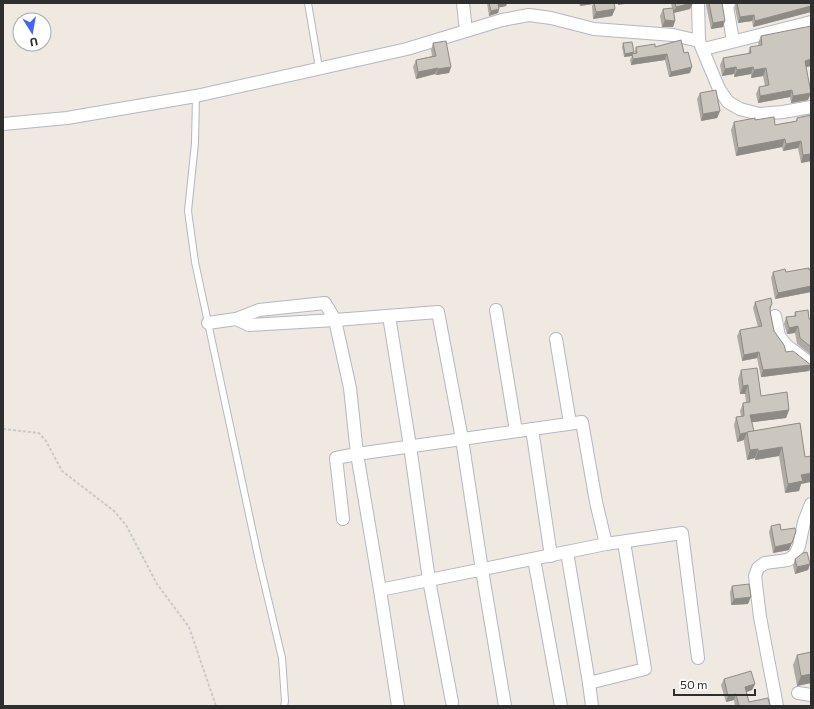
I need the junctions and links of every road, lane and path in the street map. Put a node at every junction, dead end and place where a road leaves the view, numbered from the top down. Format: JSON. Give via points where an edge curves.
{"nodes":[{"id":1,"x":308,"y":3,"type":"edge"},
{"id":2,"x":463,"y":3,"type":"edge"},
{"id":3,"x":698,"y":3,"type":"edge"},
{"id":4,"x":729,"y":3,"type":"edge"},
{"id":5,"x":811,"y":22,"type":"edge"},
{"id":6,"x":466,"y":31,"type":"junction"},
{"id":7,"x":733,"y":41,"type":"junction"},
{"id":8,"x":701,"y":45,"type":"junction"},
{"id":9,"x":319,"y":68,"type":"junction"},
{"id":10,"x":196,"y":96,"type":"junction"},
{"id":11,"x":811,"y":107,"type":"edge"},
{"id":12,"x":3,"y":124,"type":"edge"},
{"id":13,"x":496,"y":310,"type":"dead end"},
{"id":14,"x":390,"y":316,"type":"junction"},
{"id":15,"x":775,"y":316,"type":"dead end"},
{"id":16,"x":236,"y":319,"type":"junction"},
{"id":17,"x":335,"y":320,"type":"junction"},
{"id":18,"x":208,"y":323,"type":"junction"},
{"id":19,"x":556,"y":339,"type":"dead end"},
{"id":20,"x":811,"y":364,"type":"edge"},
{"id":21,"x":570,"y":423,"type":"junction"},
{"id":22,"x":3,"y":429,"type":"edge"},
{"id":23,"x":532,"y":429,"type":"junction"},
{"id":24,"x":516,"y":431,"type":"junction"},
{"id":25,"x":462,"y":439,"type":"junction"},
{"id":26,"x":410,"y":446,"type":"junction"},
{"id":27,"x":357,"y":454,"type":"junction"},
{"id":28,"x":811,"y":504,"type":"edge"},
{"id":29,"x":343,"y":519,"type":"dead end"},
{"id":30,"x":624,"y":542,"type":"junction"},
{"id":31,"x":606,"y":544,"type":"junction"},
{"id":32,"x":567,"y":552,"type":"junction"},
{"id":33,"x":551,"y":556,"type":"junction"},
{"id":34,"x":534,"y":559,"type":"junction"},
{"id":35,"x":482,"y":570,"type":"junction"},
{"id":36,"x":429,"y":580,"type":"junction"},
{"id":37,"x":380,"y":590,"type":"junction"},
{"id":38,"x":698,"y":658,"type":"dead end"},
{"id":39,"x":589,"y":683,"type":"junction"},
{"id":40,"x":798,"y":693,"type":"dead end"},
{"id":41,"x":811,"y":695,"type":"edge"},
{"id":42,"x":452,"y":702,"type":"dead end"},
{"id":43,"x":216,"y":706,"type":"edge"},
{"id":44,"x":284,"y":706,"type":"edge"},
{"id":45,"x":398,"y":706,"type":"edge"},
{"id":46,"x":505,"y":706,"type":"edge"},
{"id":47,"x":561,"y":706,"type":"edge"},
{"id":48,"x":592,"y":706,"type":"edge"},
{"id":49,"x":777,"y":706,"type":"edge"}],
"edges":[{"from":1,"to":9,"type":"lane"},
{"from":2,"to":6,"type":"street"},
{"from":3,"to":8,"type":"street"},
{"from":4,"to":7,"type":"street"},
{"from":5,"to":7,"type":"street"},
{"from":6,"to":8,"type":"street","via":[[528,15],[594,29],[673,35]]},
{"from":6,"to":9,"type":"street","via":[[407,48]]},
{"from":7,"to":8,"type":"street"},
{"from":8,"to":11,"type":"street","via":[[719,89],[728,102],[740,109],[759,114]]},
{"from":9,"to":10,"type":"street"},
{"from":10,"to":12,"type":"street","via":[[67,118]]},
{"from":10,"to":18,"type":"lane","via":[[195,143],[188,211],[195,262]]},
{"from":13,"to":24,"type":"street"},
{"from":14,"to":17,"type":"street"},
{"from":14,"to":25,"type":"street","via":[[438,312]]},
{"from":14,"to":26,"type":"street"},
{"from":15,"to":20,"type":"street","via":[[779,336],[786,345]]},
{"from":16,"to":17,"type":"street","via":[[249,325]]},
{"from":16,"to":17,"type":"street","via":[[259,310],[325,303]]},
{"from":16,"to":18,"type":"street"},
{"from":17,"to":27,"type":"street","via":[[350,388]]},
{"from":18,"to":44,"type":"lane","via":[[258,561],[282,658]]},
{"from":19,"to":21,"type":"street"},
{"from":21,"to":23,"type":"street"},
{"from":21,"to":31,"type":"street","via":[[582,422]]},
{"from":22,"to":43,"type":"path","via":[[39,433],[62,471],[114,511],[126,525],[157,584],[188,627]]},
{"from":23,"to":24,"type":"street"},
{"from":23,"to":33,"type":"street"},
{"from":24,"to":25,"type":"street"},
{"from":25,"to":26,"type":"street"},
{"from":25,"to":35,"type":"street"},
{"from":26,"to":27,"type":"street"},
{"from":26,"to":36,"type":"street"},
{"from":27,"to":29,"type":"street","via":[[336,458]]},
{"from":27,"to":37,"type":"street"},
{"from":28,"to":49,"type":"street","via":[[795,555],[788,560],[765,563],[758,568],[755,576]]},
{"from":30,"to":31,"type":"street"},
{"from":30,"to":38,"type":"street","via":[[682,533]]},
{"from":30,"to":39,"type":"street","via":[[645,669]]},
{"from":31,"to":32,"type":"street"},
{"from":32,"to":33,"type":"street"},
{"from":32,"to":39,"type":"street"},
{"from":33,"to":34,"type":"street"},
{"from":34,"to":35,"type":"street"},
{"from":34,"to":47,"type":"street"},
{"from":35,"to":36,"type":"street"},
{"from":35,"to":46,"type":"street"},
{"from":36,"to":37,"type":"street"},
{"from":36,"to":42,"type":"street"},
{"from":37,"to":45,"type":"street"},
{"from":39,"to":48,"type":"street"},
{"from":40,"to":41,"type":"street"}]}
